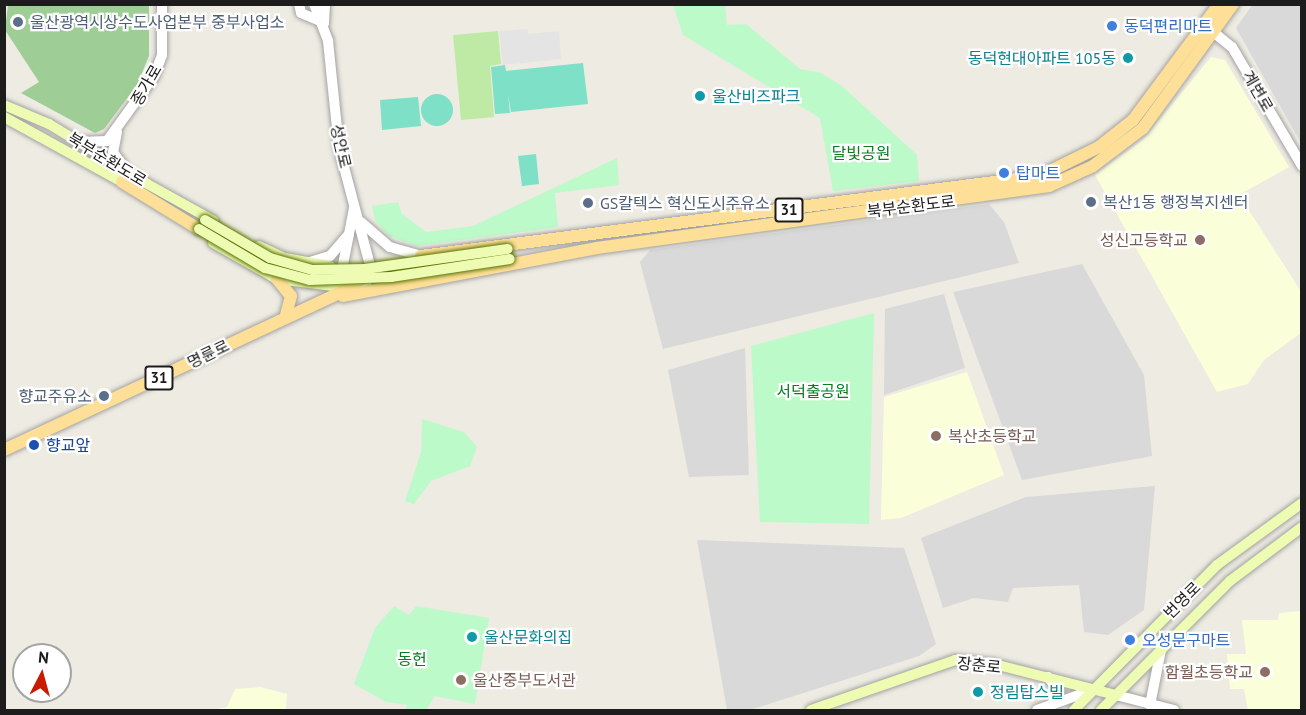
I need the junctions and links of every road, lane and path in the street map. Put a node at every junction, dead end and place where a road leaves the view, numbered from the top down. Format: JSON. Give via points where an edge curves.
{"nodes":[{"id":1,"x":162,"y":4,"type":"edge"},
{"id":2,"x":298,"y":4,"type":"edge"},
{"id":3,"x":314,"y":4,"type":"edge"},
{"id":4,"x":325,"y":4,"type":"edge"},
{"id":5,"x":1219,"y":4,"type":"edge"},
{"id":6,"x":1233,"y":4,"type":"edge"},
{"id":7,"x":324,"y":23,"type":"junction"},
{"id":8,"x":1210,"y":29,"type":"junction"},
{"id":9,"x":4,"y":105,"type":"edge"},
{"id":10,"x":4,"y":117,"type":"edge"},
{"id":11,"x":120,"y":127,"type":"junction"},
{"id":12,"x":78,"y":142,"type":"junction"},
{"id":13,"x":1301,"y":164,"type":"edge"},
{"id":14,"x":126,"y":177,"type":"junction"},
{"id":15,"x":357,"y":220,"type":"junction"},
{"id":16,"x":202,"y":225,"type":"junction"},
{"id":17,"x":596,"y":242,"type":"junction"},
{"id":18,"x":422,"y":256,"type":"junction"},
{"id":19,"x":296,"y":261,"type":"junction"},
{"id":20,"x":344,"y":266,"type":"junction"},
{"id":21,"x":370,"y":266,"type":"junction"},
{"id":22,"x":278,"y":279,"type":"junction"},
{"id":23,"x":388,"y":285,"type":"junction"},
{"id":24,"x":333,"y":287,"type":"junction"},
{"id":25,"x":364,"y":287,"type":"junction"},
{"id":26,"x":351,"y":291,"type":"junction"},
{"id":27,"x":319,"y":301,"type":"junction"},
{"id":28,"x":285,"y":318,"type":"junction"},
{"id":29,"x":4,"y":450,"type":"edge"},
{"id":30,"x":1302,"y":503,"type":"edge"},
{"id":31,"x":1302,"y":528,"type":"edge"},
{"id":32,"x":1138,"y":644,"type":"junction"},
{"id":33,"x":1162,"y":648,"type":"junction"},
{"id":34,"x":1153,"y":658,"type":"junction"},
{"id":35,"x":1048,"y":676,"type":"junction"},
{"id":36,"x":1095,"y":689,"type":"junction"},
{"id":37,"x":1116,"y":695,"type":"junction"},
{"id":38,"x":1052,"y":705,"type":"junction"},
{"id":39,"x":1150,"y":705,"type":"junction"},
{"id":40,"x":811,"y":711,"type":"edge"},
{"id":41,"x":1037,"y":711,"type":"edge"},
{"id":42,"x":1074,"y":711,"type":"edge"},
{"id":43,"x":1101,"y":711,"type":"edge"},
{"id":44,"x":1174,"y":711,"type":"edge"}],
"edges":[{"from":1,"to":11,"type":"street","name":"종가로","via":[[162,55]]},
{"from":2,"to":7,"type":"street","via":[[301,13]]},
{"from":3,"to":7,"type":"street","name":"성안로"},
{"from":4,"to":7,"type":"street"},
{"from":5,"to":8,"type":"main road","name":"북부순환도로"},
{"from":6,"to":8,"type":"main road","name":"북부순환도로"},
{"from":7,"to":15,"type":"street","name":"성안로","via":[[338,139]]},
{"from":8,"to":13,"type":"street","name":"계변로","via":[[1232,47]]},
{"from":8,"to":17,"type":"main road","name":"북부순환도로","number":"31","via":[[1148,105],[1117,135],[1060,168],[1002,190]]},
{"from":9,"to":12,"type":"main road","name":"북부순환도로"},
{"from":10,"to":14,"type":"main road","name":"북부순환도로"},
{"from":11,"to":12,"type":"street","via":[[100,144]]},
{"from":11,"to":14,"type":"street","via":[[113,152]]},
{"from":12,"to":14,"type":"main road","name":"북부순환도로"},
{"from":14,"to":16,"type":"main road","name":"북부순환도로"},
{"from":15,"to":18,"type":"street","via":[[390,247]]},
{"from":15,"to":19,"type":"street","via":[[335,252],[316,261]]},
{"from":15,"to":20,"type":"street"},
{"from":15,"to":21,"type":"street","name":"성안로"},
{"from":16,"to":17,"type":"main road","name":"북부순환도로","bridge":true,"via":[[265,268],[310,280],[392,277]]},
{"from":16,"to":19,"type":"main road"},
{"from":16,"to":22,"type":"main road"},
{"from":17,"to":18,"type":"main road"},
{"from":17,"to":23,"type":"main road"},
{"from":18,"to":21,"type":"main road"},
{"from":19,"to":20,"type":"main road"},
{"from":20,"to":21,"type":"main road"},
{"from":20,"to":24,"type":"street"},
{"from":21,"to":23,"type":"street","via":[[375,280]]},
{"from":21,"to":25,"type":"street"},
{"from":21,"to":26,"type":"main road"},
{"from":22,"to":24,"type":"main road"},
{"from":22,"to":28,"type":"main road","via":[[291,296]]},
{"from":23,"to":25,"type":"main road"},
{"from":23,"to":26,"type":"main road"},
{"from":24,"to":26,"type":"main road"},
{"from":24,"to":27,"type":"street"},
{"from":25,"to":26,"type":"main road"},
{"from":26,"to":27,"type":"main road","name":"명륜로"},
{"from":27,"to":28,"type":"main road","name":"명륜로","number":"31"},
{"from":28,"to":29,"type":"main road","name":"명륜로","number":"31"},
{"from":30,"to":32,"type":"main road","name":"번영로","via":[[1217,565]]},
{"from":31,"to":33,"type":"main road","name":"번영로","via":[[1230,581]]},
{"from":32,"to":34,"type":"main road","via":[[1140,657]]},
{"from":32,"to":36,"type":"main road","name":"번영로"},
{"from":33,"to":34,"type":"main road","name":"번영로"},
{"from":33,"to":39,"type":"street"},
{"from":34,"to":37,"type":"main road","name":"번영로"},
{"from":35,"to":36,"type":"main road","name":"장춘로"},
{"from":35,"to":38,"type":"street","via":[[1059,691]]},
{"from":35,"to":40,"type":"main road","name":"장춘로","via":[[955,660]]},
{"from":36,"to":37,"type":"main road","name":"장춘로"},
{"from":36,"to":38,"type":"street"},
{"from":36,"to":42,"type":"main road","name":"번영로"},
{"from":37,"to":39,"type":"street"},
{"from":37,"to":43,"type":"main road","name":"번영로"},
{"from":38,"to":41,"type":"street"},
{"from":39,"to":44,"type":"street"}]}
